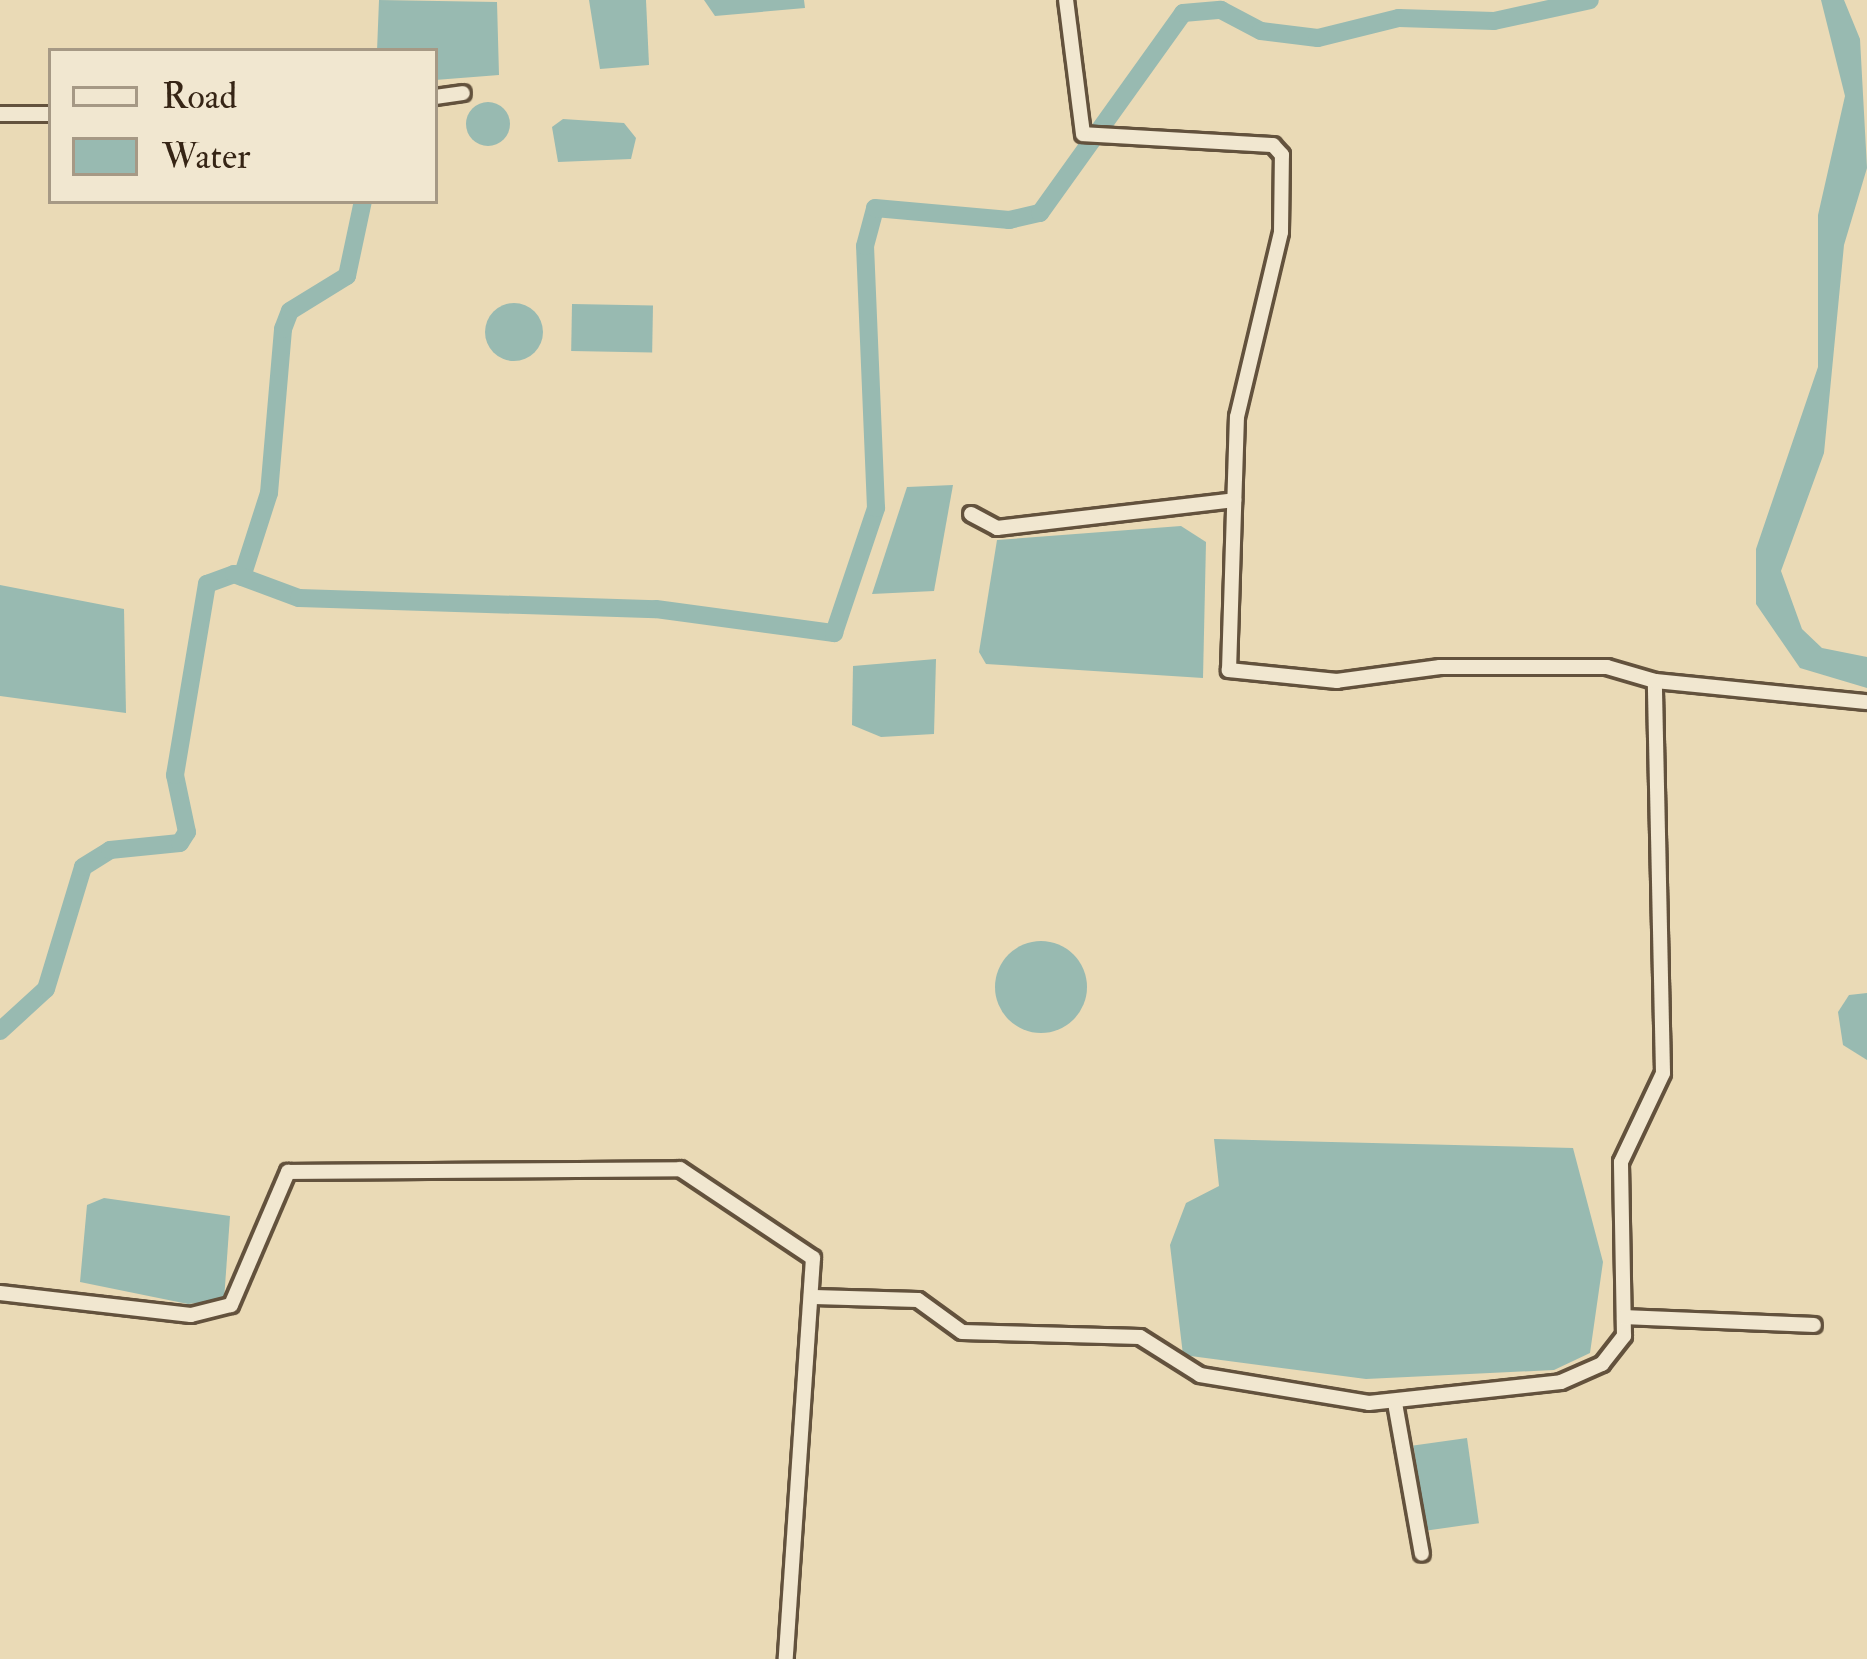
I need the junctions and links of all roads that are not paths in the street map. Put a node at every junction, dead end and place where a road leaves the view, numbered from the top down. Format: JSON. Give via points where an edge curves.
{"nodes":[{"id":1,"x":1066,"y":0,"type":"edge"},
{"id":2,"x":463,"y":93,"type":"dead end"},
{"id":3,"x":438,"y":97,"type":"edge"},
{"id":4,"x":0,"y":114,"type":"edge"},
{"id":5,"x":48,"y":114,"type":"edge"},
{"id":6,"x":1234,"y":500,"type":"junction"},
{"id":7,"x":971,"y":514,"type":"dead end"},
{"id":8,"x":1654,"y":681,"type":"junction"},
{"id":9,"x":1867,"y":701,"type":"edge"},
{"id":10,"x":0,"y":1294,"type":"edge"},
{"id":11,"x":814,"y":1297,"type":"junction"},
{"id":12,"x":1624,"y":1317,"type":"junction"},
{"id":13,"x":1814,"y":1325,"type":"dead end"},
{"id":14,"x":1395,"y":1403,"type":"junction"},
{"id":15,"x":1422,"y":1554,"type":"dead end"},
{"id":16,"x":786,"y":1659,"type":"edge"}],
"edges":[{"from":1,"to":6,"type":"street","via":[[1079,122],[1091,135],[1273,145],[1282,155],[1282,232],[1240,400]]},
{"from":2,"to":3,"type":"street"},
{"from":4,"to":5,"type":"street"},
{"from":6,"to":7,"type":"street","via":[[998,528]]},
{"from":6,"to":8,"type":"street","via":[[1225,662],[1240,676],[1607,667]]},
{"from":8,"to":9,"type":"street"},
{"from":8,"to":12,"type":"street","via":[[1663,1073],[1621,1162]]},
{"from":10,"to":11,"type":"street","via":[[208,1313],[241,1294],[288,1172],[625,1163],[680,1169],[801,1243]]},
{"from":11,"to":14,"type":"street","via":[[918,1300],[962,1332],[1126,1335],[1200,1375],[1274,1382],[1300,1398]]},
{"from":11,"to":16,"type":"street"},
{"from":12,"to":13,"type":"street"},
{"from":12,"to":14,"type":"street","via":[[1618,1350],[1584,1374]]},
{"from":14,"to":15,"type":"street"}]}
